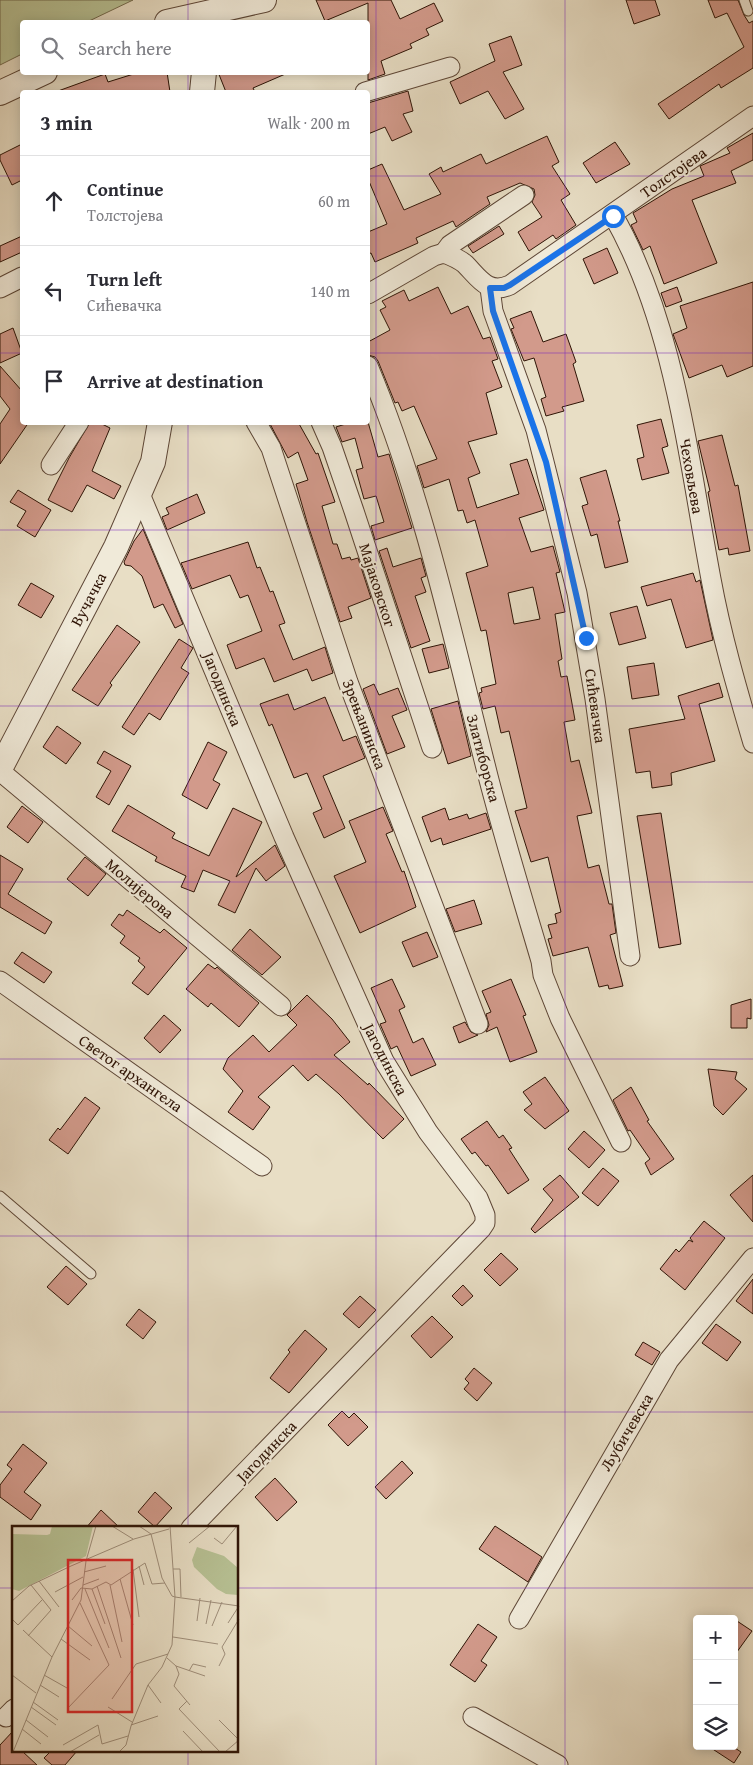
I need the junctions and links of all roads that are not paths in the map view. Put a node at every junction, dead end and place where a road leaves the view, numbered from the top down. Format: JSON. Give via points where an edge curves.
{"nodes":[{"id":1,"x":264,"y":0,"type":"edge"},
{"id":2,"x":744,"y":0,"type":"edge"},
{"id":3,"x":748,"y":11,"type":"dead end"},
{"id":4,"x":213,"y":12,"type":"edge"},
{"id":5,"x":176,"y":20,"type":"edge"},
{"id":6,"x":450,"y":67,"type":"dead end"},
{"id":7,"x":39,"y":75,"type":"edge"},
{"id":8,"x":204,"y":75,"type":"edge"},
{"id":9,"x":202,"y":90,"type":"edge"},
{"id":10,"x":370,"y":91,"type":"edge"},
{"id":11,"x":0,"y":93,"type":"edge"},
{"id":12,"x":753,"y":116,"type":"edge"},
{"id":13,"x":524,"y":195,"type":"dead end"},
{"id":14,"x":613,"y":216,"type":"junction"},
{"id":15,"x":444,"y":253,"type":"junction"},
{"id":16,"x":20,"y":278,"type":"edge"},
{"id":17,"x":0,"y":288,"type":"edge"},
{"id":18,"x":490,"y":288,"type":"junction"},
{"id":19,"x":370,"y":293,"type":"edge"},
{"id":20,"x":370,"y":371,"type":"edge"},
{"id":21,"x":77,"y":425,"type":"edge"},
{"id":22,"x":159,"y":425,"type":"edge"},
{"id":23,"x":258,"y":425,"type":"edge"},
{"id":24,"x":322,"y":425,"type":"edge"},
{"id":25,"x":51,"y":465,"type":"dead end"},
{"id":26,"x":140,"y":494,"type":"junction"},
{"id":27,"x":753,"y":743,"type":"edge"},
{"id":28,"x":432,"y":748,"type":"dead end"},
{"id":29,"x":0,"y":770,"type":"edge"},
{"id":30,"x":630,"y":956,"type":"dead end"},
{"id":31,"x":0,"y":981,"type":"edge"},
{"id":32,"x":281,"y":1006,"type":"dead end"},
{"id":33,"x":478,"y":1024,"type":"dead end"},
{"id":34,"x":621,"y":1142,"type":"dead end"},
{"id":35,"x":262,"y":1166,"type":"dead end"},
{"id":36,"x":0,"y":1196,"type":"edge"},
{"id":37,"x":753,"y":1258,"type":"edge"},
{"id":38,"x":91,"y":1274,"type":"dead end"},
{"id":39,"x":193,"y":1526,"type":"edge"},
{"id":40,"x":519,"y":1620,"type":"dead end"},
{"id":41,"x":474,"y":1717,"type":"dead end"},
{"id":42,"x":558,"y":1765,"type":"edge"}],
"edges":[{"from":1,"to":4,"type":"street"},
{"from":2,"to":3,"type":"lane"},
{"from":4,"to":5,"type":"street"},
{"from":6,"to":10,"type":"street"},
{"from":7,"to":11,"type":"street"},
{"from":8,"to":9,"type":"street"},
{"from":12,"to":14,"type":"street","name":"Толстојева"},
{"from":13,"to":15,"type":"street","via":[[450,245]]},
{"from":14,"to":18,"type":"street","name":"Толстојева","via":[[510,285]]},
{"from":14,"to":27,"type":"street","name":"Чеховљева","via":[[627,240],[650,298],[680,405],[711,581]]},
{"from":15,"to":18,"type":"street","via":[[464,264]]},
{"from":15,"to":19,"type":"street"},
{"from":16,"to":17,"type":"street"},
{"from":18,"to":30,"type":"street","name":"Сићевачка","via":[[493,311],[546,462],[578,593]]},
{"from":20,"to":34,"type":"street","name":"Златиборска","via":[[400,452],[447,612],[543,975],[560,1018]]},
{"from":21,"to":25,"type":"street"},
{"from":22,"to":26,"type":"street","name":"Вучачка","via":[[152,462]]},
{"from":23,"to":33,"type":"street","name":"Зрењанинска","via":[[271,448],[348,682]]},
{"from":24,"to":28,"type":"street","name":"Мајаковског"},
{"from":26,"to":29,"type":"street","name":"Вучачка","via":[[116,547]]},
{"from":26,"to":39,"type":"street","name":"Јагодинска","via":[[284,837],[384,1061],[428,1132],[478,1198],[485,1215],[481,1229]]},
{"from":29,"to":32,"type":"street","name":"Молијерова"},
{"from":31,"to":35,"type":"street","name":"Светог архангела"},
{"from":36,"to":38,"type":"lane"},
{"from":37,"to":40,"type":"street","name":"Љубичевска","via":[[669,1360]]},
{"from":41,"to":42,"type":"street"}]}
